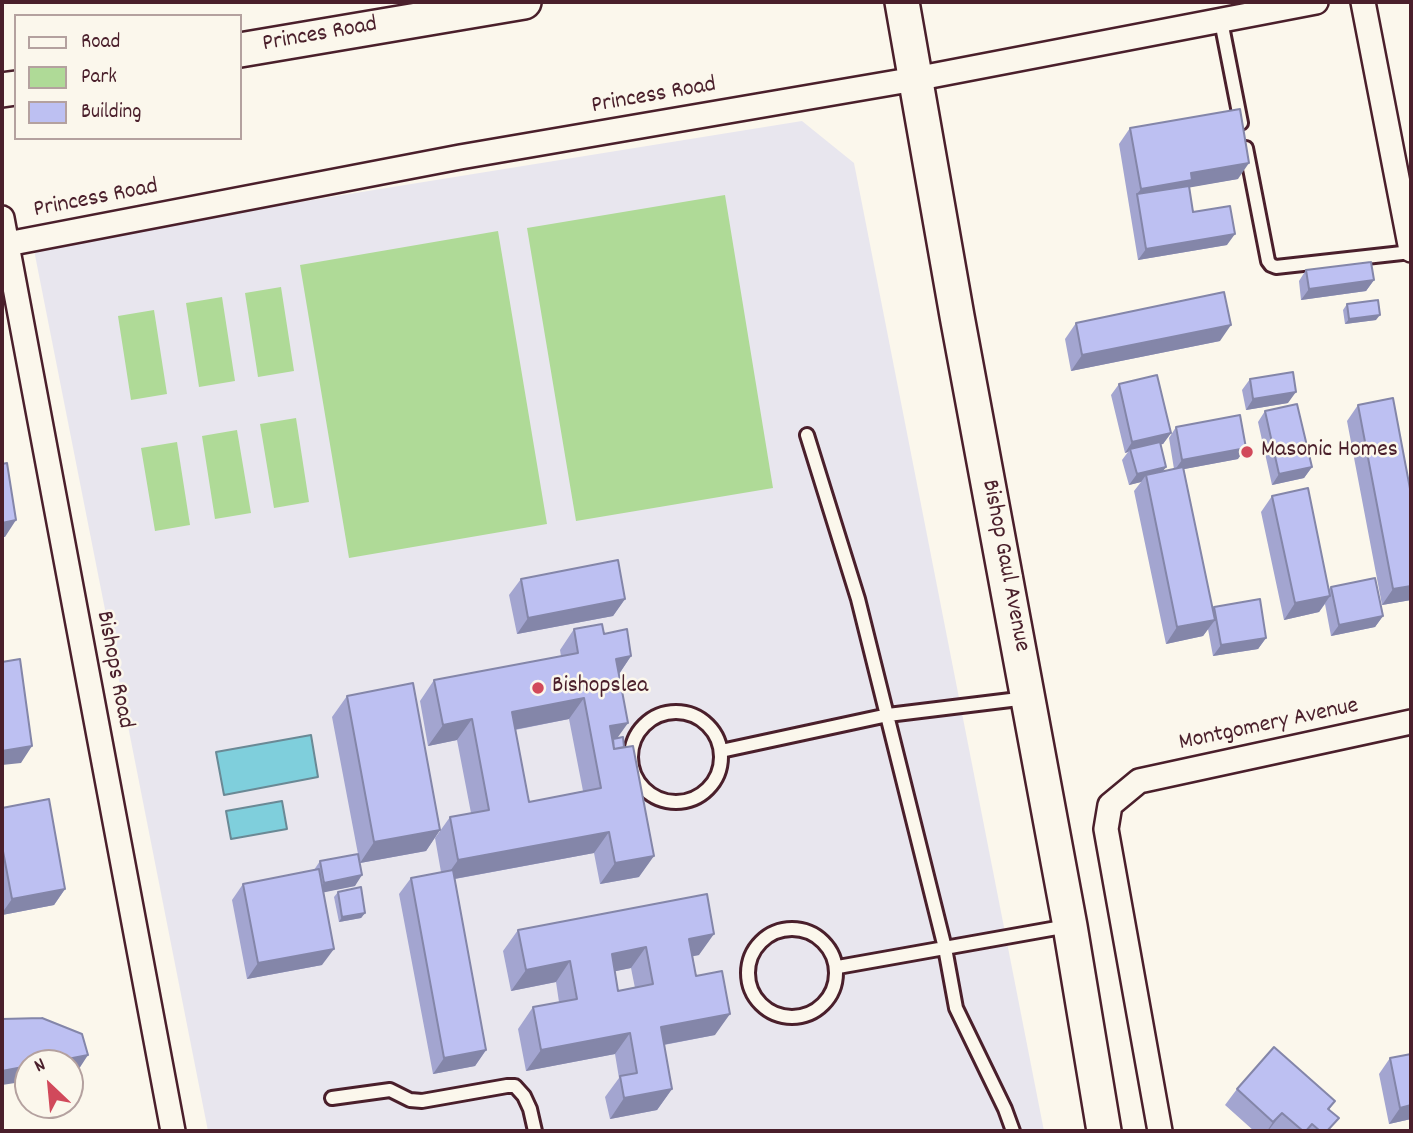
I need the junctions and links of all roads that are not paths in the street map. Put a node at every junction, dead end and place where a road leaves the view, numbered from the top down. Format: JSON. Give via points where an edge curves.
{"nodes":[{"id":1,"x":524,"y":2,"type":"edge"},
{"id":2,"x":902,"y":2,"type":"edge"},
{"id":3,"x":1316,"y":2,"type":"edge"},
{"id":4,"x":1363,"y":2,"type":"edge"},
{"id":5,"x":1221,"y":21,"type":"junction"},
{"id":6,"x":242,"y":50,"type":"edge"},
{"id":7,"x":915,"y":79,"type":"junction"},
{"id":8,"x":2,"y":218,"type":"edge"},
{"id":9,"x":4,"y":244,"type":"edge"},
{"id":10,"x":1411,"y":251,"type":"edge"},
{"id":11,"x":807,"y":435,"type":"dead end"},
{"id":12,"x":1028,"y":698,"type":"junction"},
{"id":13,"x":888,"y":715,"type":"junction"},
{"id":14,"x":1411,"y":722,"type":"edge"},
{"id":15,"x":721,"y":751,"type":"junction"},
{"id":16,"x":1070,"y":926,"type":"junction"},
{"id":17,"x":945,"y":948,"type":"junction"},
{"id":18,"x":838,"y":967,"type":"junction"},
{"id":19,"x":332,"y":1098,"type":"dead end"},
{"id":20,"x":173,"y":1131,"type":"edge"},
{"id":21,"x":535,"y":1131,"type":"edge"},
{"id":22,"x":1013,"y":1131,"type":"edge"},
{"id":23,"x":1104,"y":1131,"type":"edge"},
{"id":24,"x":1160,"y":1131,"type":"edge"}],
"edges":[{"from":1,"to":6,"type":"main road","name":"Princes Road"},
{"from":2,"to":7,"type":"main road","name":"Bishop Gaul Avenue"},
{"from":3,"to":5,"type":"street","name":"Princess Road"},
{"from":4,"to":10,"type":"street"},
{"from":5,"to":7,"type":"street","name":"Princess Road"},
{"from":5,"to":10,"type":"lane","via":[[1271,265]]},
{"from":7,"to":9,"type":"street","name":"Princess Road","via":[[460,157]]},
{"from":7,"to":12,"type":"main road","name":"Bishop Gaul Avenue"},
{"from":8,"to":9,"type":"street","name":"Bishops Road"},
{"from":9,"to":20,"type":"street","name":"Bishops Road"},
{"from":11,"to":13,"type":"lane"},
{"from":12,"to":13,"type":"lane"},
{"from":12,"to":16,"type":"main road","name":"Bishop Gaul Avenue"},
{"from":13,"to":15,"type":"lane"},
{"from":13,"to":17,"type":"lane"},
{"from":14,"to":24,"type":"street","name":"Montgomery Avenue","via":[[1139,781],[1110,805],[1106,829]]},
{"from":15,"to":15,"type":"lane","via":[[718,774],[703,793],[681,802],[657,799],[639,784],[630,762],[634,738],[648,720],[670,712],[694,715],[712,729]]},
{"from":16,"to":17,"type":"lane"},
{"from":16,"to":23,"type":"main road","name":"Bishop Gaul Avenue"},
{"from":17,"to":18,"type":"lane"},
{"from":17,"to":22,"type":"lane","via":[[956,1008]]},
{"from":18,"to":18,"type":"lane","via":[[834,991],[819,1009],[797,1018],[774,1015],[756,1000],[747,979],[750,955],[765,937],[787,928],[810,931],[829,946]]},
{"from":19,"to":21,"type":"lane","via":[[390,1090],[422,1101],[515,1086],[530,1109]]}]}
